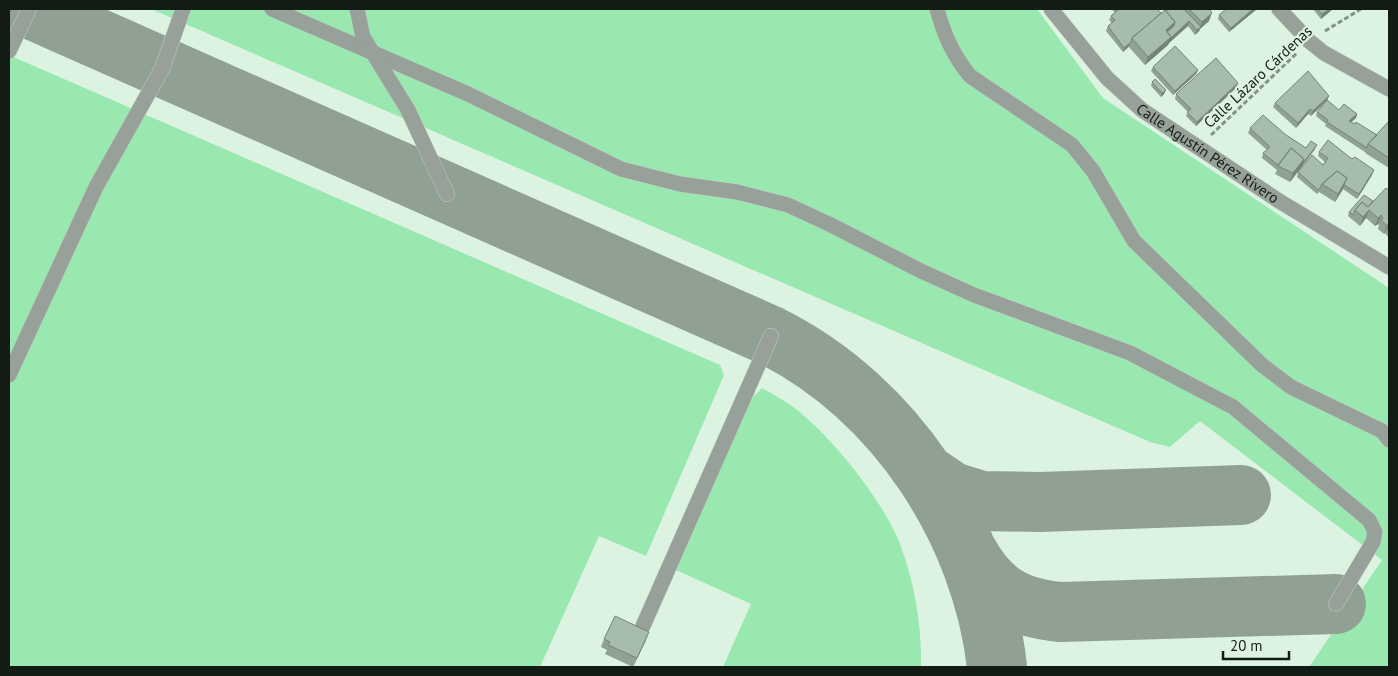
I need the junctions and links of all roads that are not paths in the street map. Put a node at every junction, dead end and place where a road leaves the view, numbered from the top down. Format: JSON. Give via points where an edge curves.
{"nodes":[{"id":1,"x":29,"y":9,"type":"edge"},
{"id":2,"x":183,"y":9,"type":"edge"},
{"id":3,"x":272,"y":9,"type":"edge"},
{"id":4,"x":357,"y":9,"type":"edge"},
{"id":5,"x":937,"y":9,"type":"edge"},
{"id":6,"x":1051,"y":9,"type":"edge"},
{"id":7,"x":1279,"y":9,"type":"edge"},
{"id":8,"x":9,"y":51,"type":"edge"},
{"id":9,"x":372,"y":51,"type":"junction"},
{"id":10,"x":1389,"y":89,"type":"edge"},
{"id":11,"x":447,"y":194,"type":"dead end"},
{"id":12,"x":1389,"y":267,"type":"edge"},
{"id":13,"x":771,"y":336,"type":"dead end"},
{"id":14,"x":9,"y":375,"type":"edge"},
{"id":15,"x":1389,"y":440,"type":"edge"},
{"id":16,"x":1336,"y":604,"type":"dead end"},
{"id":17,"x":643,"y":626,"type":"dead end"}],
"edges":[{"from":1,"to":8,"type":"street"},
{"from":2,"to":14,"type":"street","via":[[162,69],[96,187]]},
{"from":3,"to":9,"type":"street"},
{"from":4,"to":9,"type":"street","via":[[363,37]]},
{"from":5,"to":15,"type":"street","via":[[944,35],[970,76],[1072,145],[1093,171],[1134,240],[1262,365],[1291,387],[1382,431]]},
{"from":6,"to":12,"type":"street","name":"Calle Agustín Pérez Rivero","via":[[1087,56],[1124,94],[1279,201]]},
{"from":7,"to":10,"type":"street","via":[[1308,41]]},
{"from":9,"to":11,"type":"street","via":[[408,110]]},
{"from":9,"to":16,"type":"street","via":[[621,169],[788,205],[965,291],[1130,353],[1233,407],[1369,520],[1375,532],[1373,542]]},
{"from":13,"to":17,"type":"street"}]}
